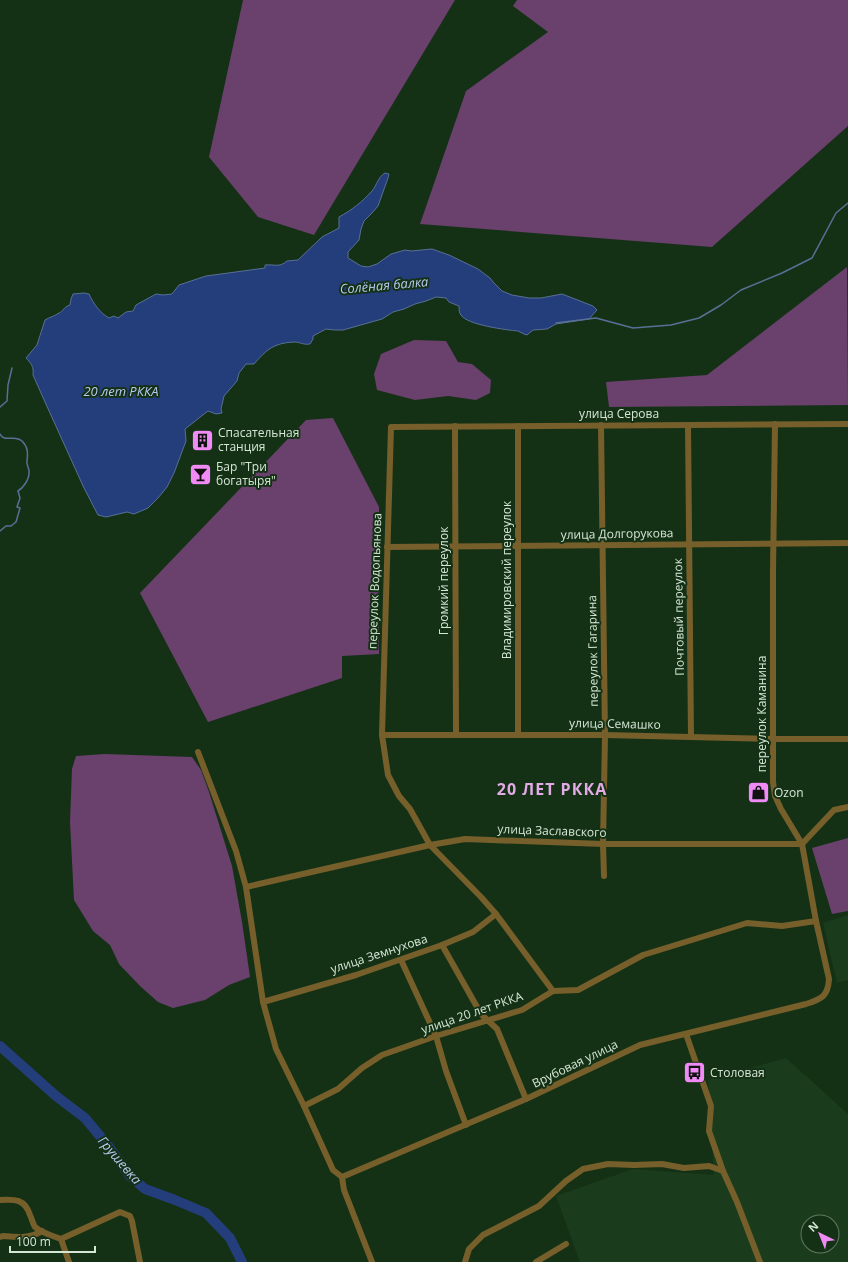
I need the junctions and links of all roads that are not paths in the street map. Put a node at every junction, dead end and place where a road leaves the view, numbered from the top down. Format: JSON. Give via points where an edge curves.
{"nodes":[{"id":1,"x":775,"y":424,"type":"junction"},
{"id":2,"x":848,"y":424,"type":"edge"},
{"id":3,"x":601,"y":425,"type":"junction"},
{"id":4,"x":688,"y":425,"type":"junction"},
{"id":5,"x":455,"y":426,"type":"junction"},
{"id":6,"x":518,"y":426,"type":"junction"},
{"id":7,"x":391,"y":427,"type":"joint"},
{"id":8,"x":774,"y":543,"type":"junction"},
{"id":9,"x":848,"y":543,"type":"edge"},
{"id":10,"x":689,"y":544,"type":"junction"},
{"id":11,"x":602,"y":545,"type":"junction"},
{"id":12,"x":518,"y":546,"type":"junction"},
{"id":13,"x":387,"y":547,"type":"junction"},
{"id":14,"x":454,"y":547,"type":"junction"},
{"id":15,"x":456,"y":734,"type":"junction"},
{"id":16,"x":518,"y":734,"type":"junction"},
{"id":17,"x":382,"y":735,"type":"junction"},
{"id":18,"x":605,"y":735,"type":"junction"},
{"id":19,"x":691,"y":737,"type":"junction"},
{"id":20,"x":774,"y":739,"type":"junction"},
{"id":21,"x":848,"y":739,"type":"edge"},
{"id":22,"x":198,"y":752,"type":"dead end"},
{"id":23,"x":848,"y":807,"type":"edge"},
{"id":24,"x":603,"y":844,"type":"junction"},
{"id":25,"x":802,"y":844,"type":"junction"},
{"id":26,"x":430,"y":845,"type":"junction"},
{"id":27,"x":604,"y":876,"type":"dead end"},
{"id":28,"x":246,"y":887,"type":"junction"},
{"id":29,"x":496,"y":914,"type":"junction"},
{"id":30,"x":816,"y":921,"type":"junction"},
{"id":31,"x":442,"y":945,"type":"junction"},
{"id":32,"x":401,"y":960,"type":"junction"},
{"id":33,"x":553,"y":991,"type":"junction"},
{"id":34,"x":826,"y":994,"type":"joint"},
{"id":35,"x":263,"y":1002,"type":"junction"},
{"id":36,"x":489,"y":1021,"type":"junction"},
{"id":37,"x":686,"y":1034,"type":"junction"},
{"id":38,"x":436,"y":1036,"type":"junction"},
{"id":39,"x":526,"y":1099,"type":"junction"},
{"id":40,"x":304,"y":1106,"type":"junction"},
{"id":41,"x":466,"y":1125,"type":"junction"},
{"id":42,"x":723,"y":1170,"type":"junction"},
{"id":43,"x":342,"y":1177,"type":"junction"},
{"id":44,"x":0,"y":1200,"type":"edge"},
{"id":45,"x":42,"y":1231,"type":"junction"},
{"id":46,"x":0,"y":1237,"type":"edge"},
{"id":47,"x":61,"y":1239,"type":"junction"},
{"id":48,"x":566,"y":1244,"type":"dead end"},
{"id":49,"x":69,"y":1262,"type":"edge"},
{"id":50,"x":140,"y":1262,"type":"edge"},
{"id":51,"x":372,"y":1262,"type":"edge"},
{"id":52,"x":465,"y":1262,"type":"edge"},
{"id":53,"x":536,"y":1262,"type":"edge"},
{"id":54,"x":760,"y":1262,"type":"edge"}],
"edges":[{"from":1,"to":2,"type":"street","name":"улица Серова"},
{"from":1,"to":4,"type":"street","name":"улица Серова"},
{"from":1,"to":8,"type":"street","name":"переулок Каманина"},
{"from":3,"to":4,"type":"street","name":"улица Серова"},
{"from":3,"to":6,"type":"street","name":"улица Серова"},
{"from":3,"to":11,"type":"street","name":"переулок Гагарина"},
{"from":4,"to":10,"type":"street","name":"Почтовый переулок"},
{"from":5,"to":6,"type":"street","name":"улица Серова"},
{"from":5,"to":7,"type":"street","name":"улица Серова"},
{"from":5,"to":14,"type":"street","name":"Громкий переулок"},
{"from":6,"to":12,"type":"street","name":"Владимировский переулок"},
{"from":7,"to":13,"type":"street","name":"переулок Водопьянова"},
{"from":8,"to":9,"type":"street","name":"улица Долгорукова"},
{"from":8,"to":10,"type":"street","name":"улица Долгорукова"},
{"from":8,"to":20,"type":"street","name":"переулок Каманина"},
{"from":10,"to":11,"type":"street","name":"улица Долгорукова"},
{"from":10,"to":19,"type":"street","name":"Почтовый переулок"},
{"from":11,"to":12,"type":"street","name":"улица Долгорукова"},
{"from":11,"to":18,"type":"street","name":"переулок Гагарина"},
{"from":12,"to":14,"type":"street","name":"улица Долгорукова"},
{"from":12,"to":16,"type":"street","name":"Владимировский переулок"},
{"from":13,"to":14,"type":"street","name":"улица Долгорукова"},
{"from":13,"to":17,"type":"street","name":"переулок Водопьянова"},
{"from":14,"to":15,"type":"street","name":"Громкий переулок"},
{"from":15,"to":16,"type":"street","name":"улица Семашко"},
{"from":15,"to":17,"type":"street","name":"улица Семашко"},
{"from":16,"to":18,"type":"street","name":"улица Семашко"},
{"from":17,"to":26,"type":"street","name":"переулок Водопьянова","via":[[388,775]]},
{"from":18,"to":19,"type":"street","name":"улица Семашко"},
{"from":18,"to":24,"type":"street","name":"переулок Гагарина"},
{"from":19,"to":20,"type":"street","name":"улица Семашко"},
{"from":20,"to":21,"type":"street","name":"улица Семашко"},
{"from":20,"to":25,"type":"street","name":"переулок Каманина","via":[[775,796]]},
{"from":22,"to":28,"type":"street","via":[[236,851]]},
{"from":23,"to":25,"type":"street","via":[[834,810]]},
{"from":24,"to":25,"type":"street","name":"улица Заславского"},
{"from":24,"to":26,"type":"street","name":"улица Заславского","via":[[465,839]]},
{"from":24,"to":27,"type":"street","name":"переулок Гагарина"},
{"from":25,"to":30,"type":"street","name":"переулок Каманина"},
{"from":26,"to":28,"type":"street","name":"улица Заславского"},
{"from":26,"to":29,"type":"street","name":"переулок Водопьянова"},
{"from":28,"to":35,"type":"street"},
{"from":29,"to":31,"type":"street","name":"улица Земнухова","via":[[473,932]]},
{"from":29,"to":33,"type":"street","name":"переулок Водопьянова"},
{"from":30,"to":33,"type":"street","name":"улица 20 лет РККА","via":[[782,926],[747,923],[643,955],[578,990]]},
{"from":30,"to":34,"type":"street","name":"переулок Каманина","via":[[828,979]]},
{"from":31,"to":32,"type":"street","name":"улица Земнухова"},
{"from":31,"to":36,"type":"street","via":[[481,1014]]},
{"from":32,"to":35,"type":"street","name":"улица Земнухова"},
{"from":32,"to":38,"type":"street"},
{"from":33,"to":36,"type":"street","name":"улица 20 лет РККА","via":[[522,1010]]},
{"from":34,"to":37,"type":"street","name":"Врубовая улица","via":[[806,1004]]},
{"from":35,"to":40,"type":"street","via":[[276,1050]]},
{"from":36,"to":38,"type":"street","name":"улица 20 лет РККА"},
{"from":36,"to":39,"type":"street","via":[[497,1029]]},
{"from":37,"to":39,"type":"street","name":"Врубовая улица","via":[[640,1045]]},
{"from":37,"to":42,"type":"street","via":[[711,1106],[709,1130]]},
{"from":38,"to":40,"type":"street","name":"улица 20 лет РККА","via":[[382,1055],[338,1089]]},
{"from":38,"to":41,"type":"street"},
{"from":39,"to":41,"type":"street","name":"Врубовая улица"},
{"from":40,"to":43,"type":"street","via":[[333,1170]]},
{"from":41,"to":43,"type":"street","name":"Врубовая улица"},
{"from":42,"to":52,"type":"street","via":[[709,1166],[684,1168],[662,1164],[608,1164],[583,1169],[539,1206],[483,1235],[469,1249]]},
{"from":42,"to":54,"type":"street"},
{"from":43,"to":51,"type":"street","via":[[344,1190]]},
{"from":44,"to":45,"type":"street","via":[[14,1199],[21,1202],[28,1208],[34,1226]]},
{"from":45,"to":46,"type":"street","via":[[35,1236],[21,1238]]},
{"from":45,"to":47,"type":"street"},
{"from":47,"to":49,"type":"street"},
{"from":47,"to":50,"type":"street","via":[[120,1212],[130,1216]]},
{"from":48,"to":53,"type":"street"}]}
